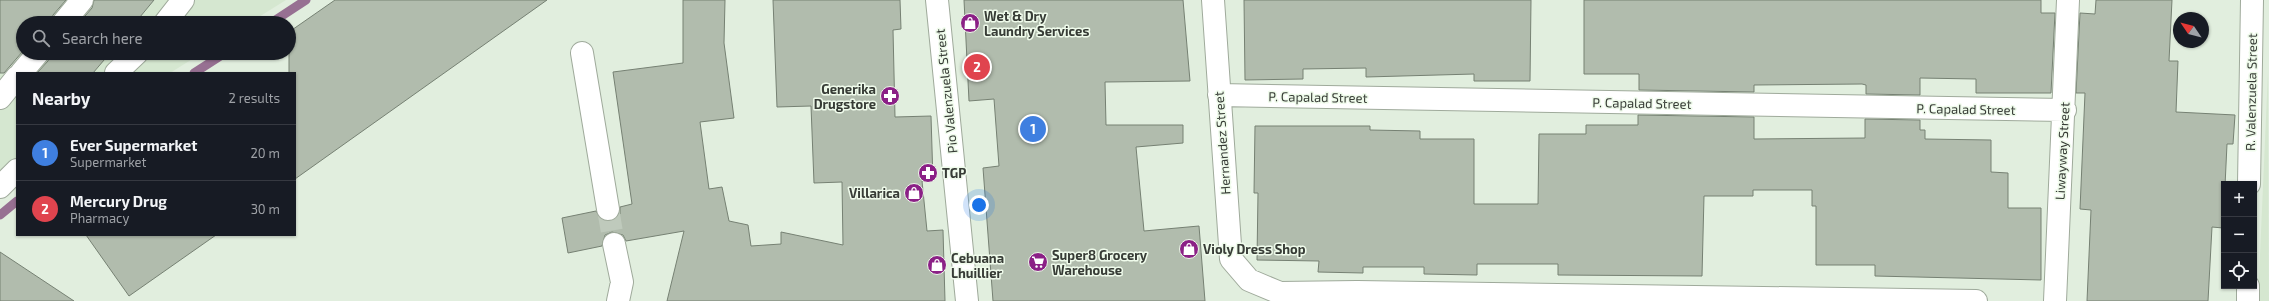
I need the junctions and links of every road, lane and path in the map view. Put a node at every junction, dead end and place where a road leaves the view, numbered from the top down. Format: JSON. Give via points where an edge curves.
{"nodes":[{"id":1,"x":82,"y":0,"type":"edge"},
{"id":2,"x":183,"y":0,"type":"edge"},
{"id":3,"x":937,"y":0,"type":"edge"},
{"id":4,"x":1213,"y":0,"type":"edge"},
{"id":5,"x":2068,"y":0,"type":"edge"},
{"id":6,"x":2252,"y":0,"type":"edge"},
{"id":7,"x":69,"y":16,"type":"edge"},
{"id":8,"x":170,"y":16,"type":"edge"},
{"id":9,"x":582,"y":54,"type":"dead end"},
{"id":10,"x":32,"y":60,"type":"edge"},
{"id":11,"x":130,"y":60,"type":"edge"},
{"id":12,"x":22,"y":72,"type":"edge"},
{"id":13,"x":117,"y":72,"type":"edge"},
{"id":14,"x":16,"y":78,"type":"edge"},
{"id":15,"x":1219,"y":95,"type":"junction"},
{"id":16,"x":0,"y":98,"type":"edge"},
{"id":17,"x":2064,"y":110,"type":"junction"},
{"id":18,"x":16,"y":171,"type":"edge"},
{"id":19,"x":2249,"y":181,"type":"edge"},
{"id":20,"x":0,"y":187,"type":"edge"},
{"id":21,"x":608,"y":209,"type":"tunnel mouth"},
{"id":22,"x":614,"y":244,"type":"tunnel mouth"},
{"id":23,"x":2248,"y":289,"type":"edge"},
{"id":24,"x":1359,"y":296,"type":"edge"},
{"id":25,"x":618,"y":301,"type":"edge"},
{"id":26,"x":967,"y":301,"type":"edge"},
{"id":27,"x":1976,"y":301,"type":"edge"},
{"id":28,"x":2055,"y":301,"type":"edge"},
{"id":29,"x":2248,"y":301,"type":"edge"}],
"edges":[{"from":1,"to":7,"type":"street"},
{"from":2,"to":8,"type":"street"},
{"from":3,"to":26,"type":"street","name":"Pio Valenzuela Street"},
{"from":4,"to":15,"type":"street","name":"Hernandez Street"},
{"from":5,"to":17,"type":"street","name":"Liwayway Street"},
{"from":6,"to":19,"type":"street","name":"R. Valenzuela Street"},
{"from":9,"to":21,"type":"street"},
{"from":10,"to":12,"type":"street"},
{"from":11,"to":13,"type":"street"},
{"from":14,"to":16,"type":"street"},
{"from":15,"to":17,"type":"street","name":"P. Capalad Street"},
{"from":15,"to":24,"type":"street","name":"Hernandez Street","via":[[1231,259],[1249,280],[1280,293]]},
{"from":17,"to":28,"type":"street","name":"Liwayway Street"},
{"from":18,"to":20,"type":"street"},
{"from":22,"to":25,"type":"street","via":[[622,282]]},
{"from":23,"to":29,"type":"street"},
{"from":24,"to":27,"type":"street"}]}
